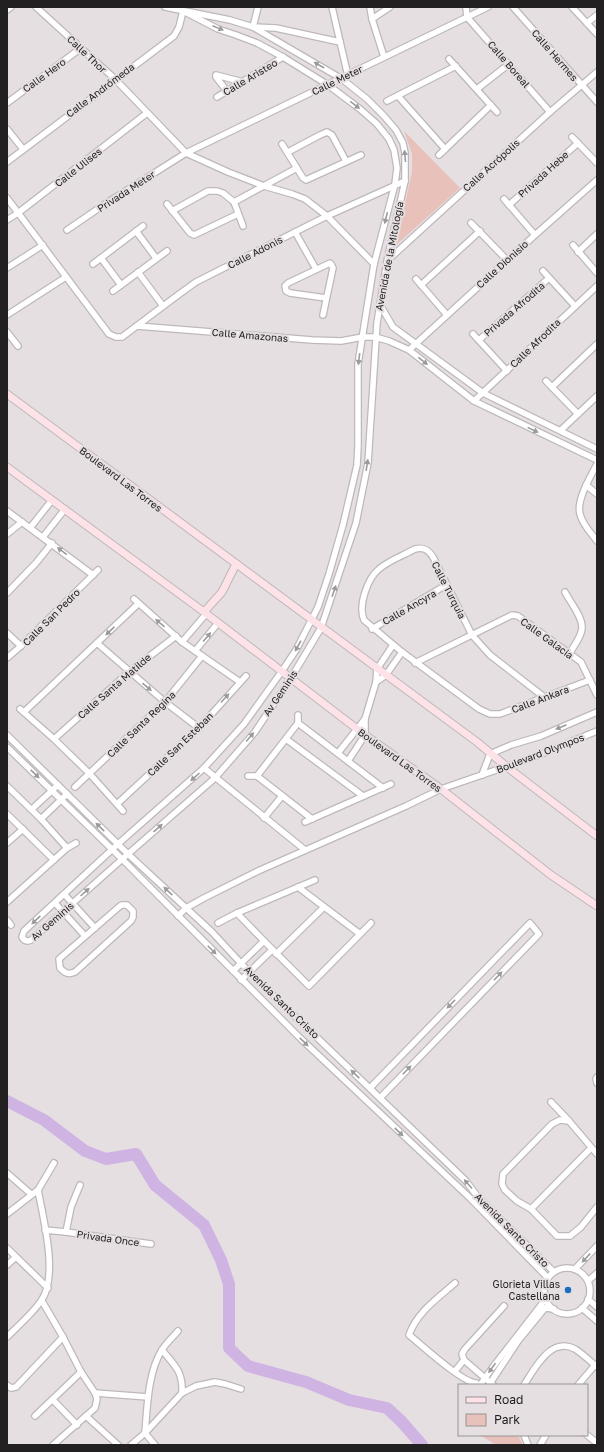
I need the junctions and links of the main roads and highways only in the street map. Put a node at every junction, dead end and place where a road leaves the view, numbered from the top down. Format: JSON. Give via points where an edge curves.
{"nodes":[{"id":1,"x":7,"y":394,"type":"edge"},
{"id":2,"x":7,"y":467,"type":"edge"},
{"id":3,"x":236,"y":564,"type":"junction"},
{"id":4,"x":205,"y":613,"type":"junction"},
{"id":5,"x":597,"y":836,"type":"edge"},
{"id":6,"x":597,"y":906,"type":"edge"}],
"edges":[{"from":1,"to":3,"type":"main road","name":"Boulevard Las Torres"},
{"from":2,"to":4,"type":"main road","name":"Boulevard Las Torres"},
{"from":3,"to":4,"type":"main road","via":[[222,592]]},
{"from":3,"to":5,"type":"main road","name":"Boulevard Las Torres","via":[[477,742]]},
{"from":4,"to":6,"type":"main road","name":"Boulevard Las Torres","via":[[356,729],[441,789],[551,875]]}]}
